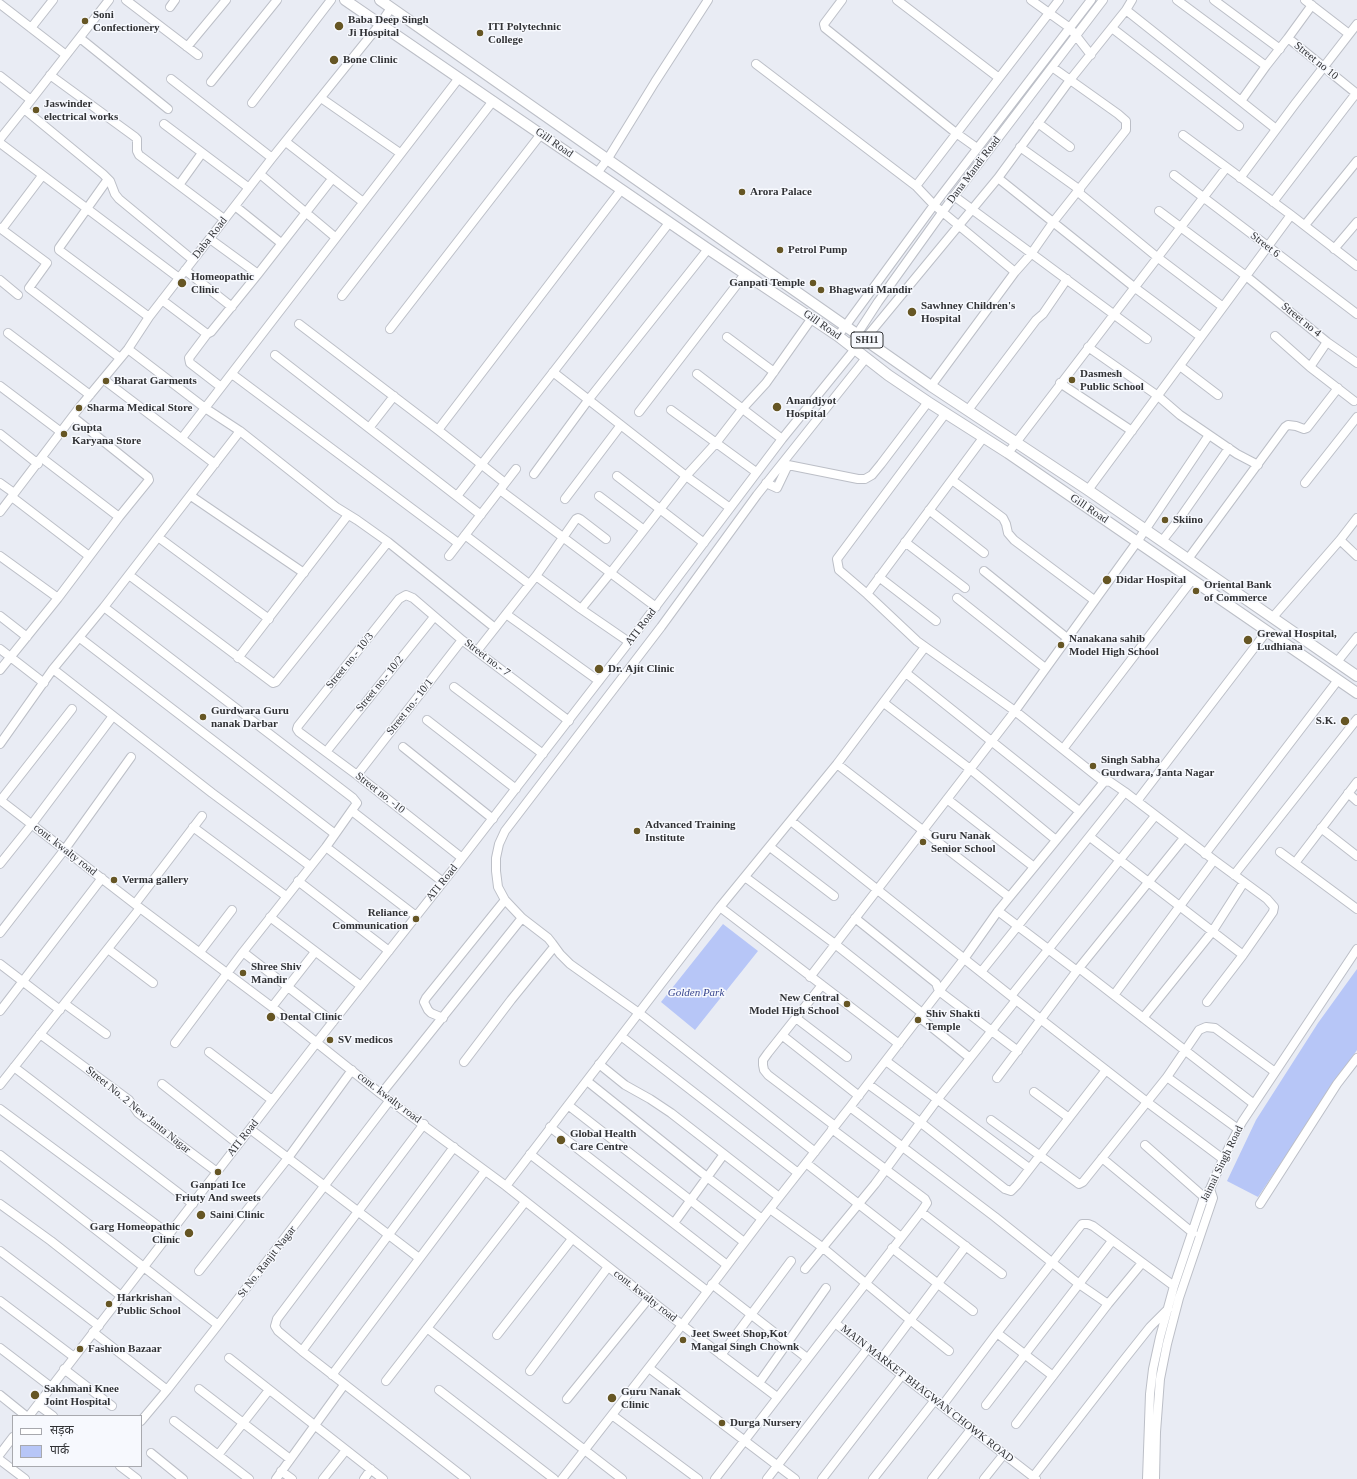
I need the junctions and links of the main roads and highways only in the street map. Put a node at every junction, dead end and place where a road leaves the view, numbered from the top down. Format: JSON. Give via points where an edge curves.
{"nodes":[{"id":1,"x":345,"y":0,"type":"edge"},
{"id":2,"x":380,"y":0,"type":"edge"},
{"id":3,"x":1357,"y":676,"type":"edge"},
{"id":4,"x":1357,"y":693,"type":"edge"}],
"edges":[{"from":1,"to":4,"type":"main road","name":"Gill Road","number":"SH11","via":[[812,318],[945,414],[1008,453]]},
{"from":2,"to":3,"type":"main road","name":"Gill Road","number":"SH11","via":[[931,386],[1088,490]]}]}
